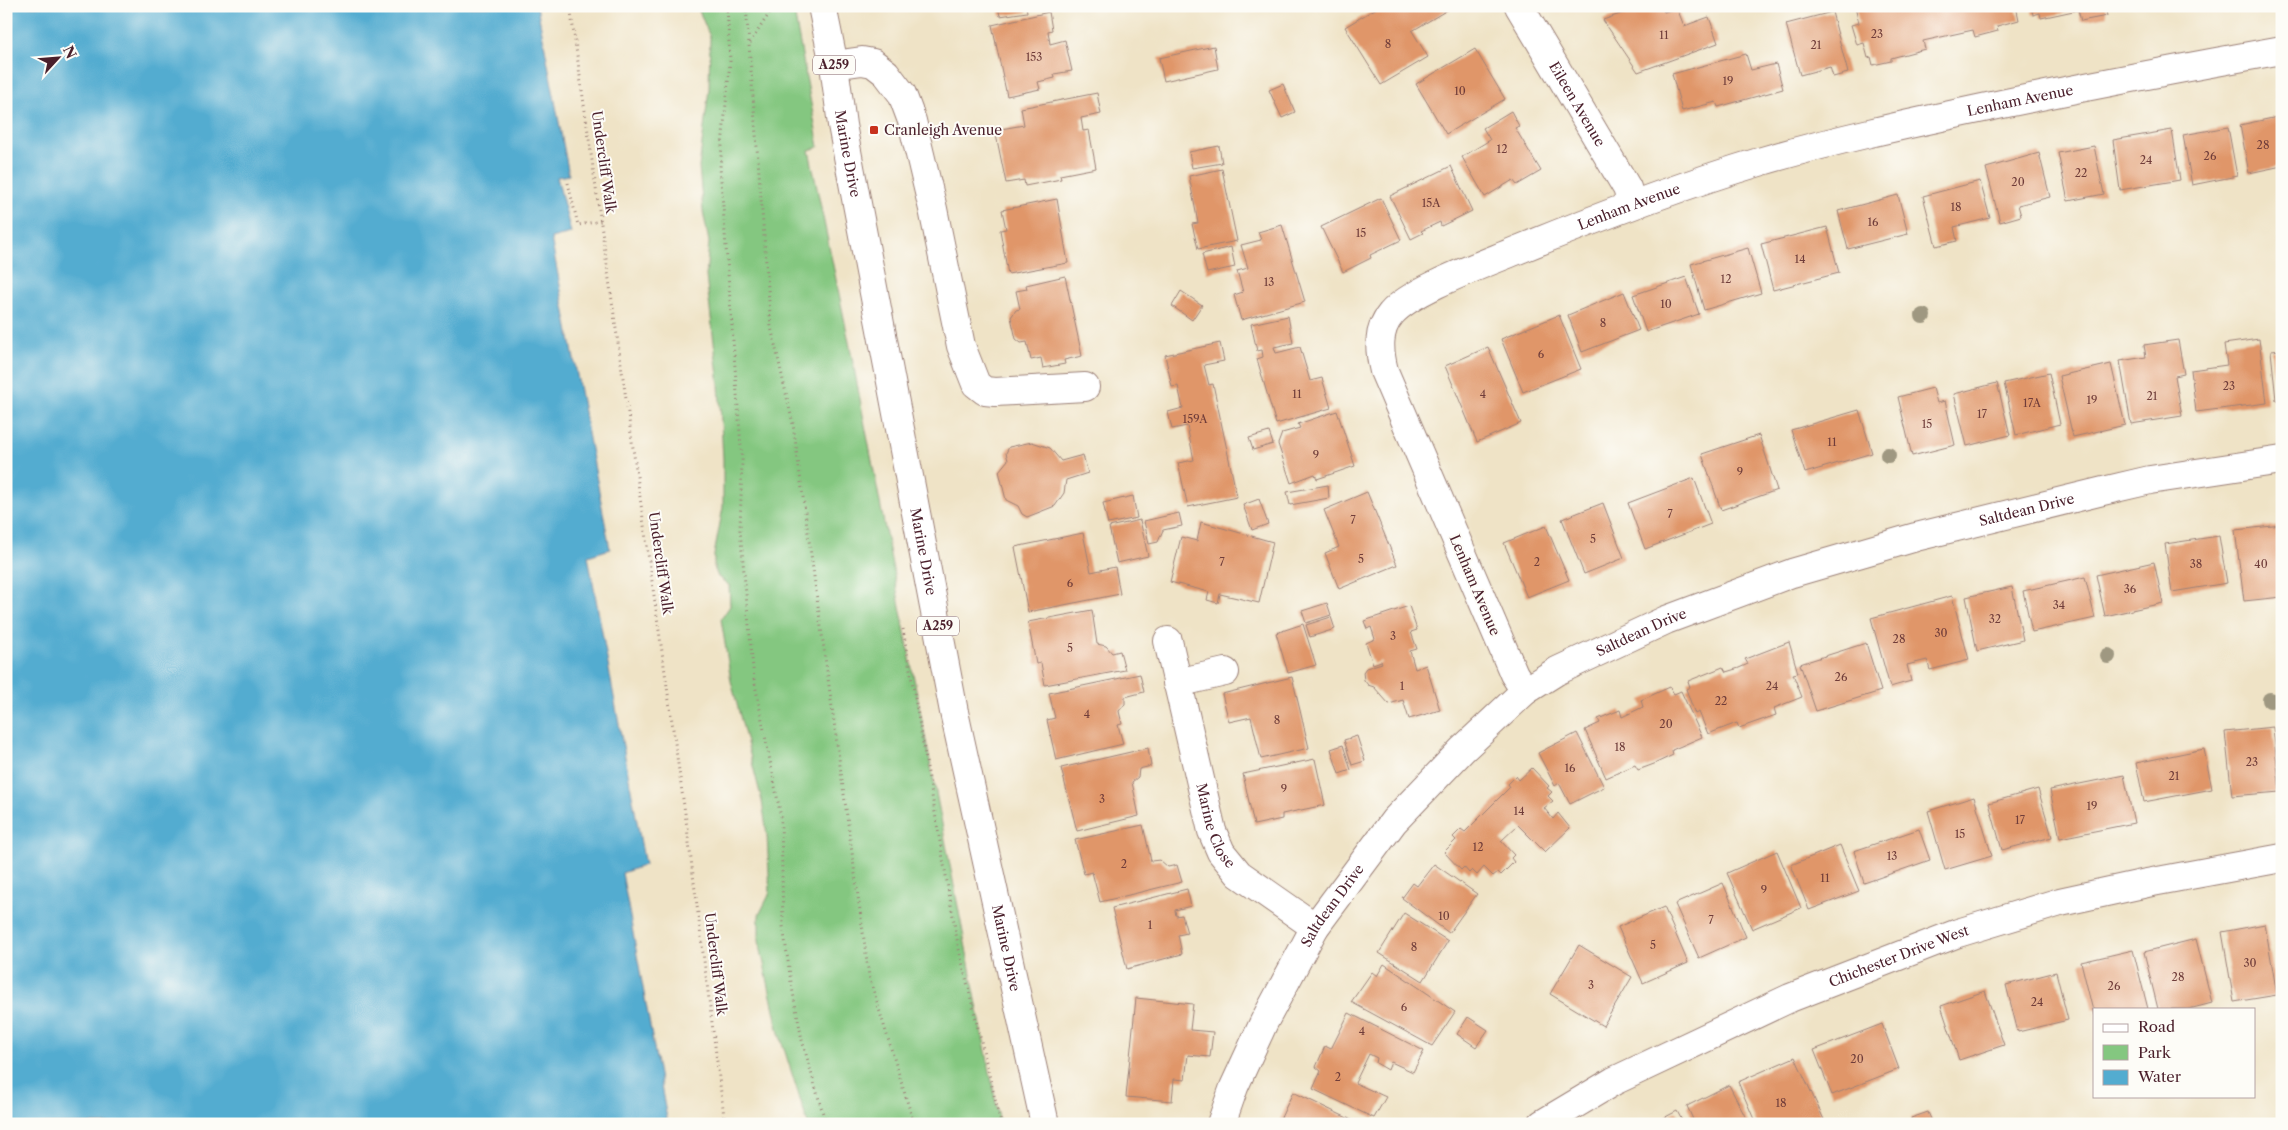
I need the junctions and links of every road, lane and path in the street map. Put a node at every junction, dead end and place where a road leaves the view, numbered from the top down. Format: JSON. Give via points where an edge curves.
{"nodes":[{"id":1,"x":570,"y":6,"type":"edge"},
{"id":2,"x":727,"y":6,"type":"edge"},
{"id":3,"x":746,"y":6,"type":"edge"},
{"id":4,"x":774,"y":6,"type":"edge"},
{"id":5,"x":822,"y":6,"type":"edge"},
{"id":6,"x":1519,"y":6,"type":"edge"},
{"id":7,"x":750,"y":44,"type":"junction"},
{"id":8,"x":2282,"y":50,"type":"edge"},
{"id":9,"x":834,"y":65,"type":"junction"},
{"id":10,"x":568,"y":183,"type":"dead end"},
{"id":11,"x":1632,"y":204,"type":"junction"},
{"id":12,"x":600,"y":221,"type":"junction"},
{"id":13,"x":1084,"y":387,"type":"dead end"},
{"id":14,"x":2282,"y":460,"type":"edge"},
{"id":15,"x":1168,"y":641,"type":"dead end"},
{"id":16,"x":1225,"y":672,"type":"dead end"},
{"id":17,"x":1177,"y":683,"type":"junction"},
{"id":18,"x":1525,"y":691,"type":"junction"},
{"id":19,"x":2282,"y":858,"type":"edge"},
{"id":20,"x":1316,"y":927,"type":"junction"},
{"id":21,"x":725,"y":1124,"type":"edge"},
{"id":22,"x":826,"y":1124,"type":"edge"},
{"id":23,"x":914,"y":1124,"type":"edge"},
{"id":24,"x":1045,"y":1124,"type":"edge"},
{"id":25,"x":1222,"y":1124,"type":"edge"},
{"id":26,"x":1542,"y":1124,"type":"edge"}],
"edges":[{"from":1,"to":12,"type":"path","name":"Undercliff Walk"},
{"from":2,"to":22,"type":"path","via":[[730,61],[720,167],[742,460],[740,530],[754,680],[780,817],[783,926],[789,973],[802,1040]]},
{"from":3,"to":7,"type":"path"},
{"from":4,"to":7,"type":"path"},
{"from":5,"to":9,"type":"street","name":"Marine Drive","number":"A259"},
{"from":6,"to":11,"type":"street","name":"Eileen Avenue","via":[[1627,188]]},
{"from":7,"to":23,"type":"path","via":[[771,327],[793,424],[869,976]]},
{"from":8,"to":11,"type":"street","name":"Lenham Avenue","via":[[2129,77],[1884,129],[1760,162]]},
{"from":9,"to":13,"type":"street","via":[[862,61],[873,63],[886,73],[902,94],[912,121],[935,218],[959,336],[976,384],[985,391],[995,392]]},
{"from":9,"to":24,"type":"street","name":"Marine Drive","number":"A259","via":[[842,125],[954,712]]},
{"from":10,"to":12,"type":"path","via":[[578,225]]},
{"from":11,"to":18,"type":"street","name":"Lenham Avenue","via":[[1465,272],[1411,298],[1392,312],[1382,328],[1380,352],[1393,394],[1514,674]]},
{"from":12,"to":21,"type":"path","name":"Undercliff Walk","via":[[686,820]]},
{"from":14,"to":18,"type":"street","name":"Saltdean Drive","via":[[2168,477],[2102,491],[1916,537],[1792,573],[1666,620],[1557,671]]},
{"from":15,"to":17,"type":"street","name":"Marine Close"},
{"from":16,"to":17,"type":"street"},
{"from":17,"to":20,"type":"street","name":"Marine Close","via":[[1212,831],[1221,852],[1239,874]]},
{"from":18,"to":20,"type":"street","name":"Saltdean Drive","via":[[1394,821]]},
{"from":19,"to":26,"type":"street","name":"Chichester Drive West","via":[[2058,903],[1958,933],[1790,998],[1614,1081]]},
{"from":20,"to":25,"type":"street","name":"Saltdean Drive","via":[[1264,1022],[1234,1087]]}]}
